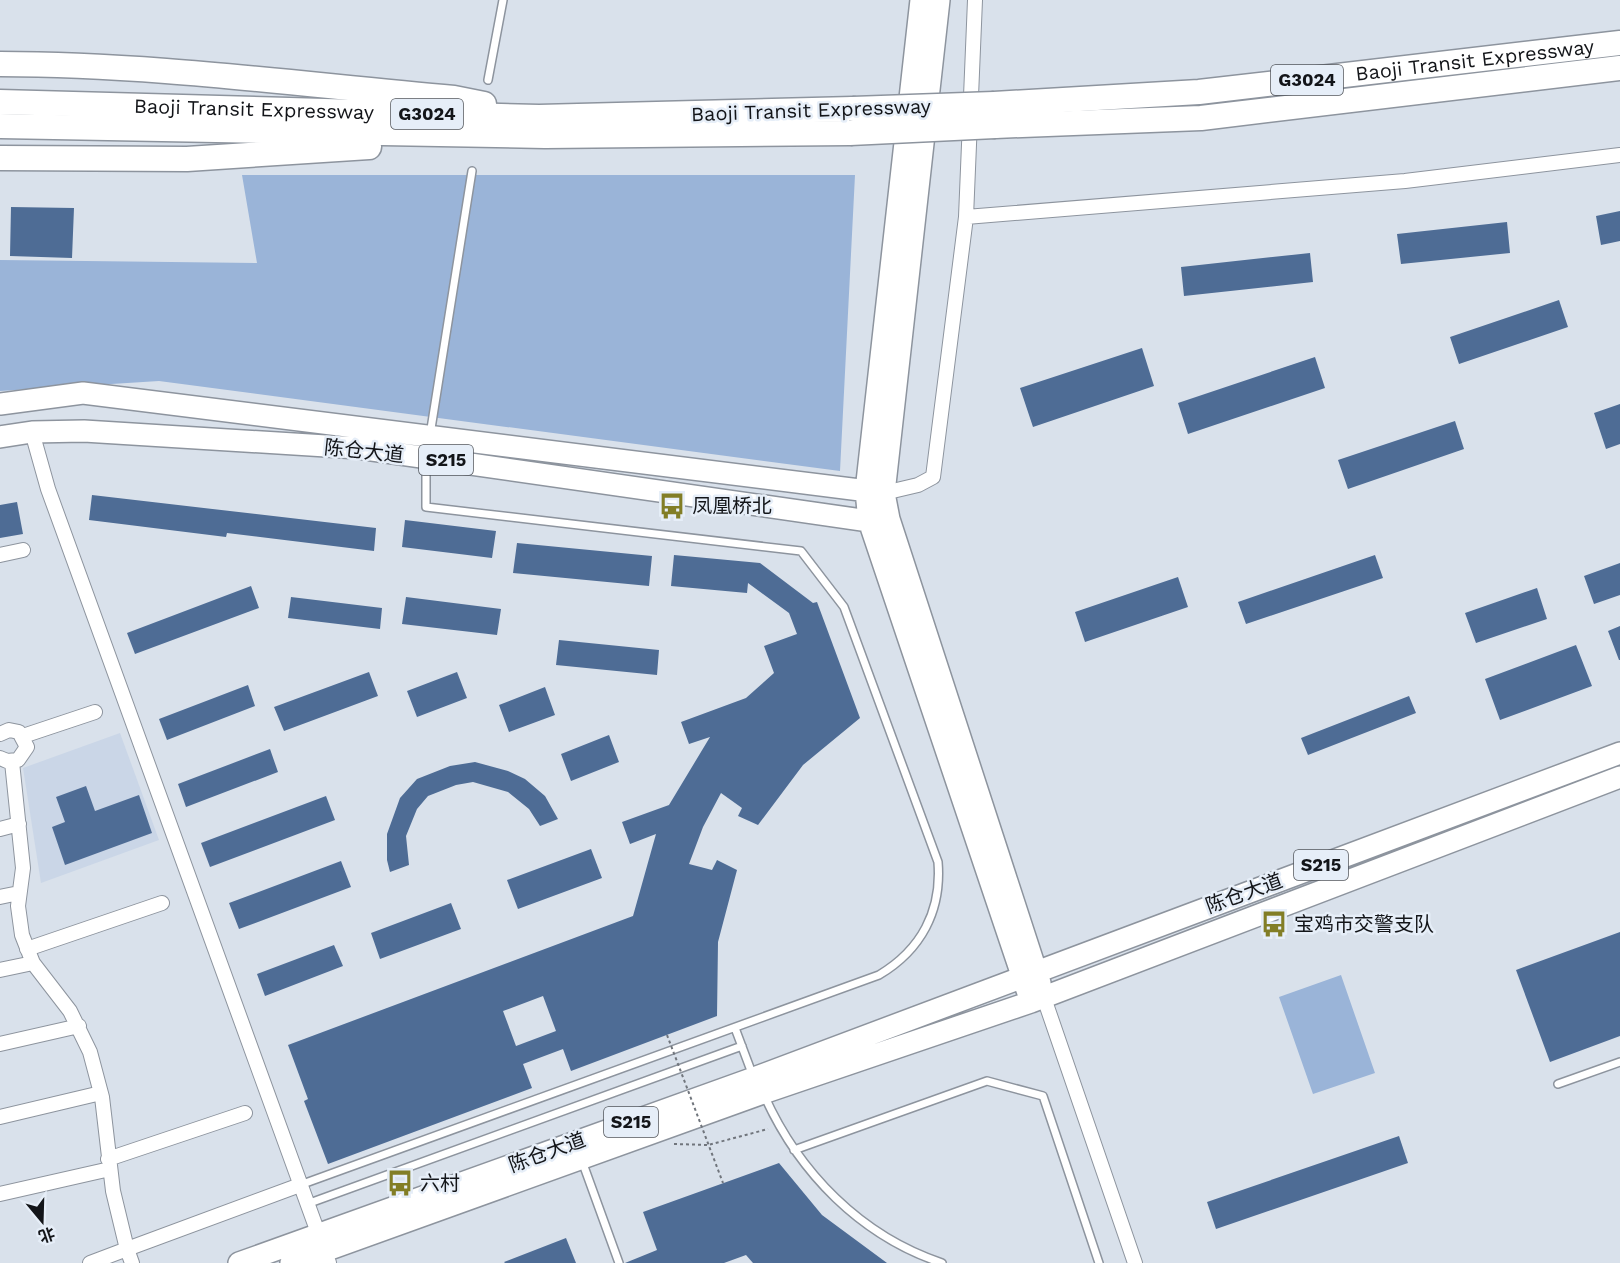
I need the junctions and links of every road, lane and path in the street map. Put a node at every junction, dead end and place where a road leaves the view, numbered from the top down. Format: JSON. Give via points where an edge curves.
{"nodes":[{"id":1,"x":503,"y":0,"type":"edge"},
{"id":2,"x":921,"y":0,"type":"edge"},
{"id":3,"x":939,"y":0,"type":"edge"},
{"id":4,"x":975,"y":0,"type":"edge"},
{"id":5,"x":1620,"y":43,"type":"edge"},
{"id":6,"x":0,"y":64,"type":"edge"},
{"id":7,"x":1620,"y":68,"type":"edge"},
{"id":8,"x":488,"y":80,"type":"dead end"},
{"id":9,"x":0,"y":102,"type":"edge"},
{"id":10,"x":995,"y":115,"type":"junction"},
{"id":11,"x":0,"y":126,"type":"edge"},
{"id":12,"x":542,"y":126,"type":"junction"},
{"id":13,"x":1620,"y":155,"type":"edge"},
{"id":14,"x":0,"y":158,"type":"edge"},
{"id":15,"x":472,"y":171,"type":"dead end"},
{"id":16,"x":966,"y":217,"type":"junction"},
{"id":17,"x":0,"y":404,"type":"edge"},
{"id":18,"x":32,"y":432,"type":"junction"},
{"id":19,"x":0,"y":437,"type":"edge"},
{"id":20,"x":428,"y":447,"type":"junction"},
{"id":21,"x":875,"y":492,"type":"junction"},
{"id":22,"x":879,"y":520,"type":"junction"},
{"id":23,"x":23,"y":550,"type":"dead end"},
{"id":24,"x":0,"y":555,"type":"edge"},
{"id":25,"x":95,"y":712,"type":"dead end"},
{"id":26,"x":1,"y":728,"type":"edge"},
{"id":27,"x":23,"y":736,"type":"junction"},
{"id":28,"x":1620,"y":753,"type":"edge"},
{"id":29,"x":6,"y":760,"type":"edge"},
{"id":30,"x":1620,"y":777,"type":"edge"},
{"id":31,"x":19,"y":824,"type":"junction"},
{"id":32,"x":0,"y":829,"type":"edge"},
{"id":33,"x":19,"y":893,"type":"junction"},
{"id":34,"x":0,"y":897,"type":"edge"},
{"id":35,"x":162,"y":903,"type":"dead end"},
{"id":36,"x":27,"y":950,"type":"junction"},
{"id":37,"x":33,"y":963,"type":"junction"},
{"id":38,"x":0,"y":970,"type":"edge"},
{"id":39,"x":1029,"y":974,"type":"junction"},
{"id":40,"x":1038,"y":1000,"type":"junction"},
{"id":41,"x":78,"y":1026,"type":"junction"},
{"id":42,"x":735,"y":1028,"type":"junction"},
{"id":43,"x":667,"y":1035,"type":"dead end"},
{"id":44,"x":0,"y":1044,"type":"edge"},
{"id":45,"x":742,"y":1046,"type":"junction"},
{"id":46,"x":1620,"y":1062,"type":"edge"},
{"id":47,"x":1558,"y":1084,"type":"dead end"},
{"id":48,"x":758,"y":1085,"type":"junction"},
{"id":49,"x":101,"y":1093,"type":"junction"},
{"id":50,"x":245,"y":1113,"type":"dead end"},
{"id":51,"x":0,"y":1117,"type":"edge"},
{"id":52,"x":779,"y":1126,"type":"junction"},
{"id":53,"x":666,"y":1144,"type":"dead end"},
{"id":54,"x":708,"y":1145,"type":"junction"},
{"id":55,"x":794,"y":1150,"type":"junction"},
{"id":56,"x":581,"y":1158,"type":"junction"},
{"id":57,"x":109,"y":1164,"type":"junction"},
{"id":58,"x":723,"y":1183,"type":"dead end"},
{"id":59,"x":300,"y":1185,"type":"junction"},
{"id":60,"x":0,"y":1194,"type":"edge"},
{"id":61,"x":307,"y":1204,"type":"junction"},
{"id":62,"x":127,"y":1249,"type":"junction"},
{"id":63,"x":324,"y":1249,"type":"edge"},
{"id":64,"x":90,"y":1263,"type":"edge"},
{"id":65,"x":132,"y":1263,"type":"edge"},
{"id":66,"x":239,"y":1263,"type":"edge"},
{"id":67,"x":291,"y":1263,"type":"edge"},
{"id":68,"x":619,"y":1263,"type":"edge"},
{"id":69,"x":942,"y":1263,"type":"edge"},
{"id":70,"x":1099,"y":1263,"type":"edge"},
{"id":71,"x":1135,"y":1263,"type":"edge"}],
"edges":[{"from":1,"to":8,"type":"lane"},
{"from":2,"to":21,"type":"main road"},
{"from":3,"to":21,"type":"main road"},
{"from":4,"to":16,"type":"street"},
{"from":5,"to":10,"type":"highway","name":"Baoji Transit Expressway","number":"G3024"},
{"from":6,"to":12,"type":"highway","via":[[48,64],[454,98]]},
{"from":7,"to":10,"type":"highway","name":"Baoji Transit Expressway","number":"G3024","via":[[1201,118]]},
{"from":9,"to":12,"type":"highway","name":"Baoji Transit Expressway","number":"G3024"},
{"from":10,"to":12,"type":"highway","name":"Baoji Transit Expressway","number":"G3024","bridge":true},
{"from":11,"to":12,"type":"highway","name":"Baoji Transit Expressway","number":"G3024"},
{"from":12,"to":14,"type":"highway","via":[[187,159]]},
{"from":13,"to":16,"type":"street","via":[[1405,182]]},
{"from":15,"to":20,"type":"lane"},
{"from":16,"to":21,"type":"street","via":[[933,477],[918,485]]},
{"from":17,"to":20,"type":"main road","via":[[83,393]]},
{"from":18,"to":19,"type":"main road","name":"陈仓大道","number":"S215"},
{"from":18,"to":20,"type":"main road","name":"陈仓大道","number":"S215","via":[[84,431],[358,448]]},
{"from":18,"to":59,"type":"street","via":[[48,489]]},
{"from":20,"to":21,"type":"main road"},
{"from":20,"to":22,"type":"main road","name":"陈仓大道","number":"S215"},
{"from":20,"to":42,"type":"lane","via":[[426,507],[801,551],[844,607],[938,862],[935,906],[915,947],[892,968]]},
{"from":21,"to":22,"type":"main road"},
{"from":22,"to":39,"type":"main road"},
{"from":23,"to":24,"type":"street"},
{"from":25,"to":27,"type":"street"},
{"from":26,"to":27,"type":"street"},
{"from":27,"to":29,"type":"street","via":[[25,752]]},
{"from":28,"to":39,"type":"main road","name":"陈仓大道","number":"S215"},
{"from":29,"to":31,"type":"street"},
{"from":30,"to":40,"type":"main road","name":"陈仓大道","number":"S215"},
{"from":31,"to":32,"type":"street"},
{"from":31,"to":33,"type":"street","via":[[24,868]]},
{"from":33,"to":34,"type":"street"},
{"from":33,"to":36,"type":"street","via":[[19,921]]},
{"from":35,"to":36,"type":"street"},
{"from":36,"to":37,"type":"street"},
{"from":37,"to":38,"type":"street"},
{"from":37,"to":41,"type":"street","via":[[59,994]]},
{"from":39,"to":40,"type":"main road"},
{"from":39,"to":48,"type":"main road","name":"陈仓大道","number":"S215"},
{"from":40,"to":48,"type":"main road","name":"陈仓大道","number":"S215"},
{"from":40,"to":71,"type":"street"},
{"from":41,"to":44,"type":"street"},
{"from":41,"to":49,"type":"street"},
{"from":42,"to":45,"type":"lane"},
{"from":42,"to":59,"type":"lane"},
{"from":43,"to":54,"type":"path","bridge":true},
{"from":45,"to":48,"type":"lane"},
{"from":45,"to":61,"type":"lane"},
{"from":46,"to":47,"type":"lane"},
{"from":48,"to":52,"type":"lane"},
{"from":48,"to":56,"type":"main road","name":"陈仓大道","number":"S215"},
{"from":48,"to":63,"type":"main road","name":"陈仓大道","number":"S215"},
{"from":49,"to":51,"type":"street"},
{"from":49,"to":57,"type":"street"},
{"from":50,"to":57,"type":"street"},
{"from":52,"to":54,"type":"path"},
{"from":52,"to":55,"type":"lane"},
{"from":53,"to":54,"type":"path"},
{"from":54,"to":58,"type":"path","bridge":true},
{"from":55,"to":69,"type":"lane","via":[[830,1193],[867,1225]]},
{"from":55,"to":70,"type":"lane","via":[[987,1081],[1043,1096]]},
{"from":56,"to":63,"type":"main road","name":"陈仓大道","number":"S215"},
{"from":56,"to":68,"type":"lane"},
{"from":57,"to":60,"type":"street"},
{"from":57,"to":62,"type":"street"},
{"from":59,"to":61,"type":"street"},
{"from":59,"to":62,"type":"street"},
{"from":61,"to":63,"type":"street"},
{"from":62,"to":64,"type":"street"},
{"from":62,"to":65,"type":"street"},
{"from":63,"to":66,"type":"main road","name":"陈仓大道","number":"S215"},
{"from":63,"to":67,"type":"main road","name":"陈仓大道","number":"S215"}]}
